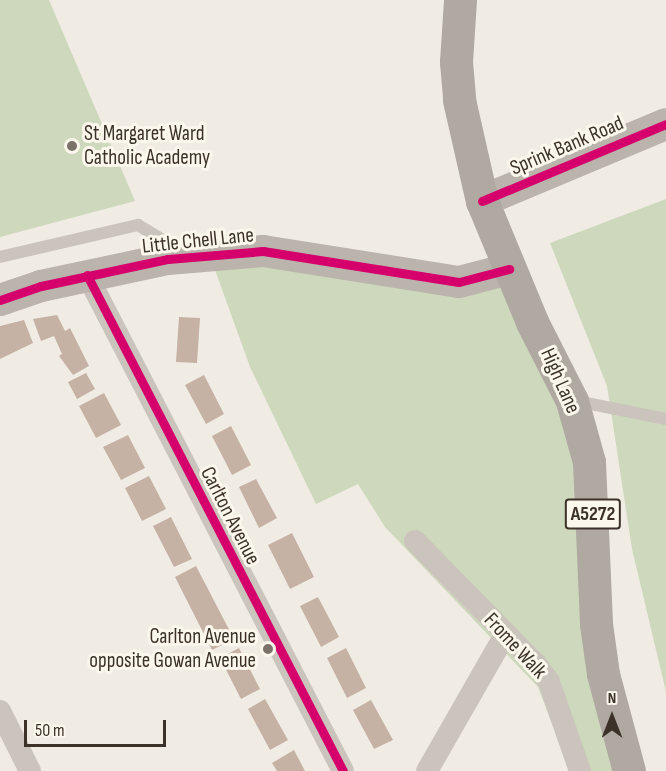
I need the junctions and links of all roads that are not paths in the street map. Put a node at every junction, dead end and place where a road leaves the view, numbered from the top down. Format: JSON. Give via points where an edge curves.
{"nodes":[{"id":1,"x":460,"y":0,"type":"edge"},
{"id":2,"x":666,"y":124,"type":"edge"},
{"id":3,"x":482,"y":201,"type":"junction"},
{"id":4,"x":0,"y":257,"type":"edge"},
{"id":5,"x":192,"y":257,"type":"junction"},
{"id":6,"x":509,"y":269,"type":"junction"},
{"id":7,"x":87,"y":275,"type":"junction"},
{"id":8,"x":0,"y":300,"type":"edge"},
{"id":9,"x":572,"y":400,"type":"junction"},
{"id":10,"x":666,"y":419,"type":"edge"},
{"id":11,"x":415,"y":541,"type":"dead end"},
{"id":12,"x":505,"y":635,"type":"junction"},
{"id":13,"x":0,"y":711,"type":"edge"},
{"id":14,"x":30,"y":771,"type":"edge"},
{"id":15,"x":343,"y":771,"type":"edge"},
{"id":16,"x":427,"y":771,"type":"edge"},
{"id":17,"x":580,"y":771,"type":"edge"},
{"id":18,"x":629,"y":771,"type":"edge"}],
"edges":[{"from":1,"to":3,"type":"main road","name":"High Lane","number":"A5272","via":[[456,62],[459,100]]},
{"from":2,"to":3,"type":"street","name":"Sprink Bank Road"},
{"from":3,"to":6,"type":"main road","name":"High Lane","number":"A5272"},
{"from":4,"to":5,"type":"lane","via":[[138,225]]},
{"from":5,"to":6,"type":"street","name":"Little Chell Lane","via":[[263,251],[459,282]]},
{"from":5,"to":7,"type":"street","name":"Little Chell Lane"},
{"from":6,"to":9,"type":"main road","name":"High Lane","number":"A5272"},
{"from":7,"to":8,"type":"street","name":"Little Chell Lane"},
{"from":7,"to":15,"type":"street","name":"Carlton Avenue"},
{"from":9,"to":10,"type":"lane"},
{"from":9,"to":18,"type":"main road","name":"High Lane","number":"A5272","via":[[589,462],[592,598],[603,674]]},
{"from":11,"to":12,"type":"street","name":"Frome Walk"},
{"from":12,"to":16,"type":"street"},
{"from":12,"to":17,"type":"street","name":"Frome Walk","via":[[549,682]]},
{"from":13,"to":14,"type":"street"}]}
